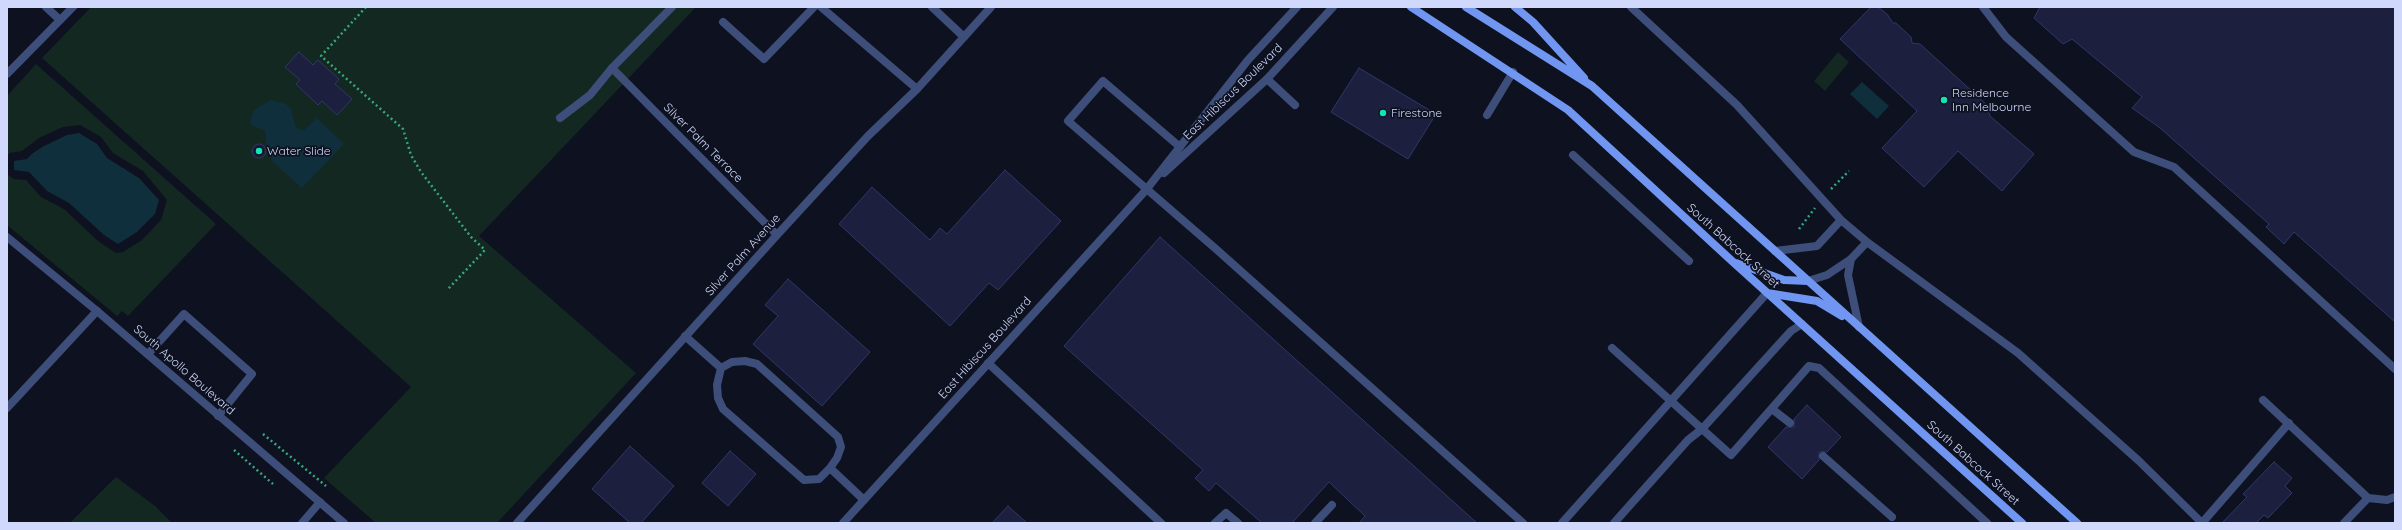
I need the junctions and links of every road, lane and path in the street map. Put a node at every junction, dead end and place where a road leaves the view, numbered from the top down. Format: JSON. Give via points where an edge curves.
{"nodes":[{"id":1,"x":46,"y":7,"type":"edge"},
{"id":2,"x":73,"y":7,"type":"edge"},
{"id":3,"x":366,"y":7,"type":"edge"},
{"id":4,"x":672,"y":7,"type":"edge"},
{"id":5,"x":814,"y":7,"type":"edge"},
{"id":6,"x":822,"y":7,"type":"edge"},
{"id":7,"x":932,"y":7,"type":"edge"},
{"id":8,"x":991,"y":7,"type":"edge"},
{"id":9,"x":1297,"y":7,"type":"edge"},
{"id":10,"x":1333,"y":7,"type":"edge"},
{"id":11,"x":1411,"y":7,"type":"edge"},
{"id":12,"x":1466,"y":7,"type":"edge"},
{"id":13,"x":1515,"y":7,"type":"edge"},
{"id":14,"x":1630,"y":7,"type":"edge"},
{"id":15,"x":1983,"y":7,"type":"edge"},
{"id":16,"x":60,"y":20,"type":"junction"},
{"id":17,"x":723,"y":22,"type":"dead end"},
{"id":18,"x":964,"y":37,"type":"junction"},
{"id":19,"x":612,"y":68,"type":"junction"},
{"id":20,"x":1513,"y":72,"type":"junction"},
{"id":21,"x":7,"y":74,"type":"edge"},
{"id":22,"x":1267,"y":79,"type":"junction"},
{"id":23,"x":1592,"y":86,"type":"junction"},
{"id":24,"x":917,"y":89,"type":"junction"},
{"id":25,"x":1295,"y":105,"type":"dead end"},
{"id":26,"x":1487,"y":115,"type":"dead end"},
{"id":27,"x":560,"y":118,"type":"dead end"},
{"id":28,"x":1180,"y":147,"type":"junction"},
{"id":29,"x":1573,"y":155,"type":"dead end"},
{"id":30,"x":1146,"y":190,"type":"junction"},
{"id":31,"x":1841,"y":220,"type":"junction"},
{"id":32,"x":777,"y":235,"type":"junction"},
{"id":33,"x":7,"y":237,"type":"edge"},
{"id":34,"x":1866,"y":242,"type":"junction"},
{"id":35,"x":1775,"y":251,"type":"junction"},
{"id":36,"x":1851,"y":259,"type":"junction"},
{"id":37,"x":1689,"y":261,"type":"dead end"},
{"id":38,"x":1732,"y":261,"type":"junction"},
{"id":39,"x":1808,"y":281,"type":"junction"},
{"id":40,"x":448,"y":289,"type":"dead end"},
{"id":41,"x":1767,"y":293,"type":"junction"},
{"id":42,"x":98,"y":311,"type":"junction"},
{"id":43,"x":1802,"y":324,"type":"junction"},
{"id":44,"x":1859,"y":327,"type":"junction"},
{"id":45,"x":685,"y":336,"type":"junction"},
{"id":46,"x":1612,"y":348,"type":"dead end"},
{"id":47,"x":148,"y":354,"type":"junction"},
{"id":48,"x":988,"y":363,"type":"junction"},
{"id":49,"x":721,"y":368,"type":"junction"},
{"id":50,"x":2395,"y":369,"type":"edge"},
{"id":51,"x":1670,"y":400,"type":"junction"},
{"id":52,"x":2263,"y":400,"type":"dead end"},
{"id":53,"x":7,"y":408,"type":"edge"},
{"id":54,"x":1772,"y":409,"type":"junction"},
{"id":55,"x":218,"y":416,"type":"junction"},
{"id":56,"x":1790,"y":423,"type":"dead end"},
{"id":57,"x":2289,"y":423,"type":"junction"},
{"id":58,"x":1702,"y":429,"type":"junction"},
{"id":59,"x":261,"y":432,"type":"dead end"},
{"id":60,"x":234,"y":450,"type":"dead end"},
{"id":61,"x":1824,"y":456,"type":"dead end"},
{"id":62,"x":830,"y":468,"type":"junction"},
{"id":63,"x":274,"y":484,"type":"dead end"},
{"id":64,"x":326,"y":486,"type":"dead end"},
{"id":65,"x":2395,"y":497,"type":"edge"},
{"id":66,"x":2368,"y":498,"type":"junction"},
{"id":67,"x":864,"y":500,"type":"junction"},
{"id":68,"x":320,"y":502,"type":"junction"},
{"id":69,"x":1332,"y":505,"type":"dead end"},
{"id":70,"x":1892,"y":517,"type":"dead end"},
{"id":71,"x":302,"y":523,"type":"edge"},
{"id":72,"x":344,"y":523,"type":"edge"},
{"id":73,"x":517,"y":523,"type":"edge"},
{"id":74,"x":842,"y":523,"type":"edge"},
{"id":75,"x":1161,"y":523,"type":"edge"},
{"id":76,"x":1215,"y":523,"type":"edge"},
{"id":77,"x":1238,"y":523,"type":"edge"},
{"id":78,"x":1315,"y":523,"type":"edge"},
{"id":79,"x":1523,"y":523,"type":"edge"},
{"id":80,"x":1562,"y":523,"type":"edge"},
{"id":81,"x":1614,"y":523,"type":"edge"},
{"id":82,"x":1987,"y":523,"type":"edge"},
{"id":83,"x":2022,"y":523,"type":"edge"},
{"id":84,"x":2077,"y":523,"type":"edge"},
{"id":85,"x":2202,"y":523,"type":"edge"},
{"id":86,"x":2344,"y":523,"type":"edge"}],
"edges":[{"from":1,"to":16,"type":"street"},
{"from":2,"to":16,"type":"street"},
{"from":3,"to":40,"type":"path","via":[[321,56],[403,129],[411,155],[422,172],[471,238],[485,250]]},
{"from":4,"to":19,"type":"street"},
{"from":5,"to":17,"type":"street","via":[[764,59]]},
{"from":6,"to":24,"type":"street"},
{"from":7,"to":18,"type":"street"},
{"from":8,"to":18,"type":"street","name":"Silver Palm Avenue"},
{"from":9,"to":28,"type":"street","name":"East Hibiscus Boulevard","via":[[1248,60]]},
{"from":10,"to":22,"type":"street","name":"East Hibiscus Boulevard"},
{"from":11,"to":20,"type":"main road","name":"South Babcock Street"},
{"from":12,"to":23,"type":"main road","name":"South Babcock Street"},
{"from":13,"to":23,"type":"main road","via":[[1533,22]]},
{"from":14,"to":31,"type":"street","via":[[1737,105]]},
{"from":15,"to":50,"type":"street","via":[[2006,38],[2134,152],[2174,167]]},
{"from":16,"to":21,"type":"street"},
{"from":18,"to":24,"type":"street","name":"Silver Palm Avenue"},
{"from":19,"to":27,"type":"street","via":[[590,95]]},
{"from":19,"to":32,"type":"street","name":"Silver Palm Terrace"},
{"from":20,"to":26,"type":"street"},
{"from":20,"to":38,"type":"main road","name":"South Babcock Street","via":[[1568,110]]},
{"from":22,"to":25,"type":"street"},
{"from":22,"to":30,"type":"street","name":"East Hibiscus Boulevard"},
{"from":23,"to":35,"type":"main road","name":"South Babcock Street"},
{"from":24,"to":32,"type":"street","name":"Silver Palm Avenue","via":[[868,136]]},
{"from":28,"to":30,"type":"street","name":"East Hibiscus Boulevard"},
{"from":28,"to":30,"type":"street","via":[[1103,81],[1068,121]]},
{"from":29,"to":37,"type":"street"},
{"from":30,"to":48,"type":"street","name":"East Hibiscus Boulevard"},
{"from":30,"to":79,"type":"street"},
{"from":31,"to":34,"type":"street"},
{"from":31,"to":35,"type":"street","via":[[1817,246]]},
{"from":32,"to":45,"type":"street","name":"Silver Palm Avenue"},
{"from":33,"to":42,"type":"street","name":"South Apollo Boulevard"},
{"from":34,"to":36,"type":"street"},
{"from":34,"to":85,"type":"street","via":[[2018,353],[2139,461]]},
{"from":35,"to":39,"type":"main road","name":"South Babcock Street"},
{"from":36,"to":39,"type":"street","via":[[1827,275]]},
{"from":36,"to":44,"type":"street","via":[[1848,275]]},
{"from":38,"to":39,"type":"main road","via":[[1784,280]]},
{"from":38,"to":41,"type":"main road","name":"South Babcock Street"},
{"from":39,"to":44,"type":"main road","name":"South Babcock Street"},
{"from":41,"to":43,"type":"main road","name":"South Babcock Street"},
{"from":41,"to":44,"type":"main road","via":[[1816,301]]},
{"from":41,"to":51,"type":"street"},
{"from":42,"to":47,"type":"street","name":"South Apollo Boulevard"},
{"from":42,"to":53,"type":"street"},
{"from":43,"to":58,"type":"street","via":[[1778,345]]},
{"from":43,"to":83,"type":"main road","name":"South Babcock Street"},
{"from":44,"to":84,"type":"main road","name":"South Babcock Street"},
{"from":45,"to":49,"type":"street"},
{"from":45,"to":73,"type":"street","name":"Silver Palm Avenue"},
{"from":46,"to":51,"type":"street"},
{"from":47,"to":55,"type":"street","name":"South Apollo Boulevard"},
{"from":47,"to":55,"type":"street","via":[[184,314],[252,374]]},
{"from":48,"to":67,"type":"street","name":"East Hibiscus Boulevard"},
{"from":48,"to":75,"type":"street"},
{"from":49,"to":62,"type":"street","via":[[717,385],[718,398],[723,409],[804,480],[819,479]]},
{"from":49,"to":62,"type":"street","via":[[732,362],[745,361],[757,364],[838,436],[841,447]]},
{"from":51,"to":58,"type":"street"},
{"from":51,"to":80,"type":"street"},
{"from":52,"to":57,"type":"street"},
{"from":54,"to":56,"type":"street"},
{"from":54,"to":58,"type":"street","via":[[1731,456]]},
{"from":54,"to":82,"type":"street","via":[[1809,366],[1819,368]]},
{"from":55,"to":68,"type":"street","name":"South Apollo Boulevard"},
{"from":57,"to":66,"type":"street"},
{"from":57,"to":85,"type":"street"},
{"from":58,"to":81,"type":"street","via":[[1688,440]]},
{"from":59,"to":64,"type":"path"},
{"from":60,"to":63,"type":"path"},
{"from":61,"to":70,"type":"street"},
{"from":62,"to":67,"type":"street"},
{"from":65,"to":66,"type":"street","via":[[2387,500]]},
{"from":66,"to":86,"type":"street"},
{"from":67,"to":74,"type":"street","name":"East Hibiscus Boulevard"},
{"from":68,"to":71,"type":"street"},
{"from":68,"to":72,"type":"street","name":"South Apollo Boulevard"},
{"from":69,"to":78,"type":"street"},
{"from":76,"to":77,"type":"street","via":[[1226,513]]}]}
